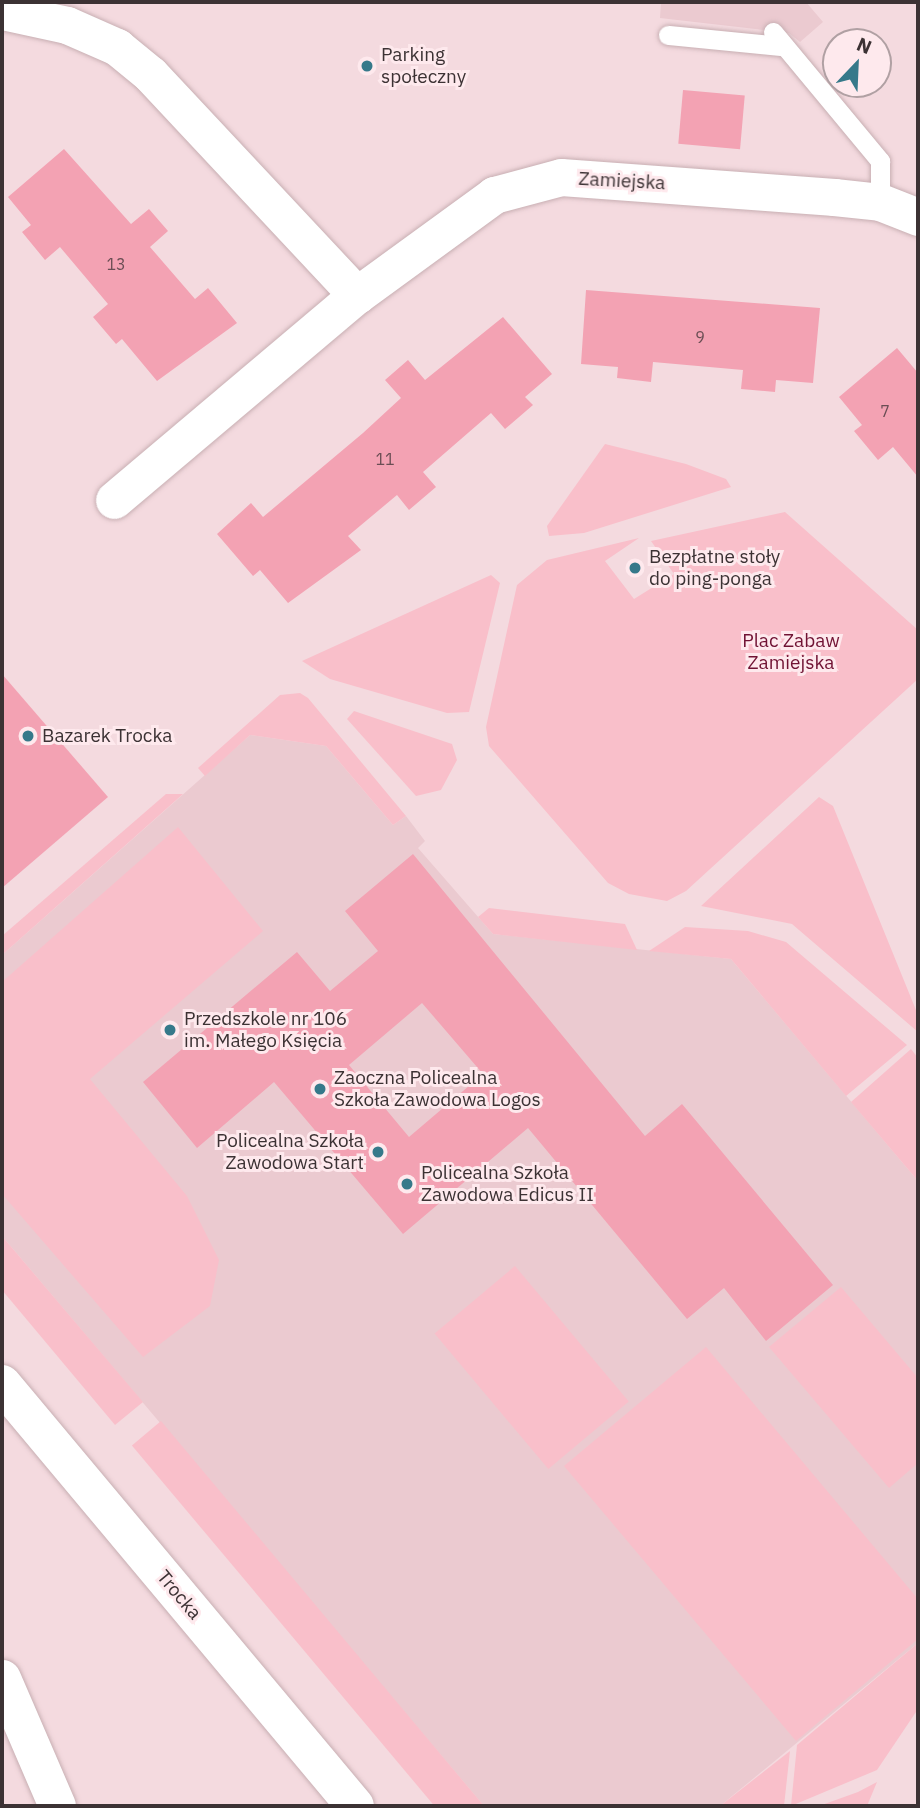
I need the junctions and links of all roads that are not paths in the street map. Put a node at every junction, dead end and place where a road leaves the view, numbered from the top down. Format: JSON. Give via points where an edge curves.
{"nodes":[{"id":1,"x":2,"y":11,"type":"edge"},
{"id":2,"x":668,"y":35,"type":"dead end"},
{"id":3,"x":880,"y":202,"type":"junction"},
{"id":4,"x":918,"y":217,"type":"edge"},
{"id":5,"x":357,"y":295,"type":"junction"},
{"id":6,"x":114,"y":500,"type":"dead end"},
{"id":7,"x":2,"y":1384,"type":"edge"},
{"id":8,"x":2,"y":1678,"type":"edge"},
{"id":9,"x":57,"y":1806,"type":"edge"},
{"id":10,"x":355,"y":1806,"type":"edge"}],
"edges":[{"from":1,"to":5,"type":"street","via":[[68,25],[117,47],[150,74]]},
{"from":2,"to":3,"type":"lane","via":[[777,39],[880,161]]},
{"from":3,"to":4,"type":"street","name":"Zamiejska"},
{"from":3,"to":5,"type":"street","name":"Zamiejska","via":[[574,178],[526,183],[447,226]]},
{"from":5,"to":6,"type":"street","name":"Zamiejska"},
{"from":7,"to":10,"type":"street","name":"Trocka"},
{"from":8,"to":9,"type":"street"}]}
